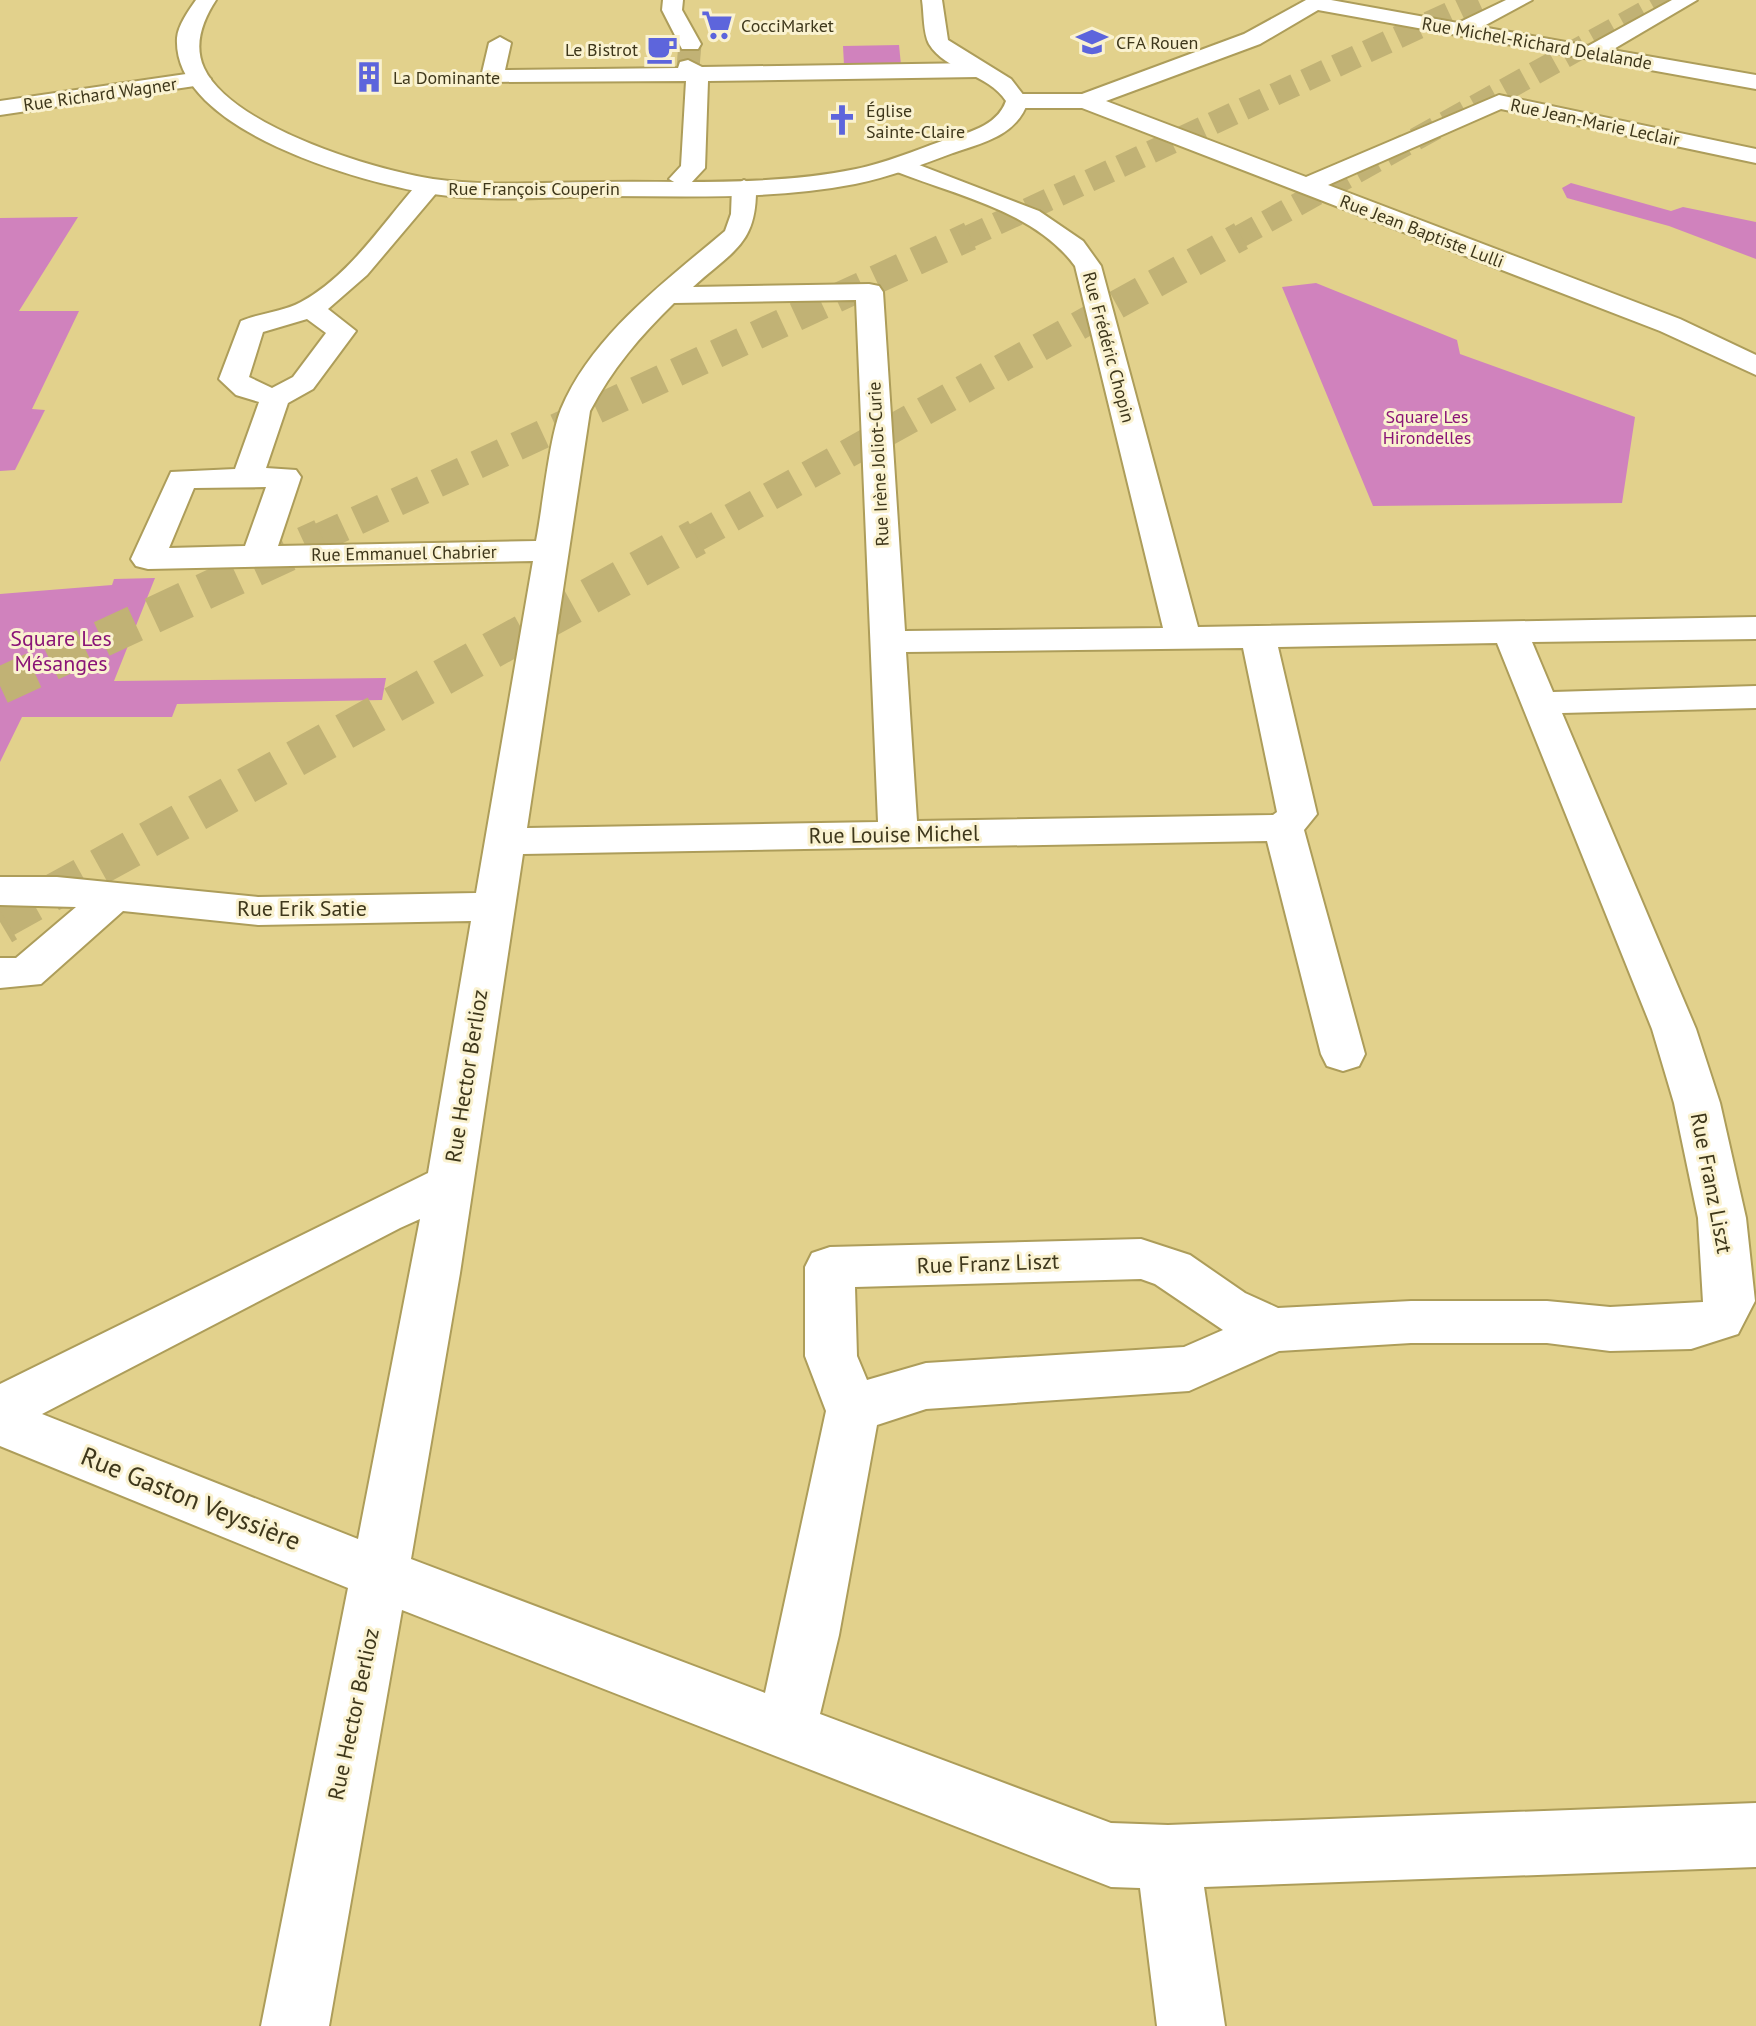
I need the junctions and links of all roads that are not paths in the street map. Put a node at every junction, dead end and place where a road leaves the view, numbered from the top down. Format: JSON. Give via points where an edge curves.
{"nodes":[{"id":1,"x":206,"y":0,"type":"edge"},
{"id":2,"x":673,"y":0,"type":"edge"},
{"id":3,"x":932,"y":0,"type":"edge"},
{"id":4,"x":1522,"y":0,"type":"edge"},
{"id":5,"x":1687,"y":0,"type":"edge"},
{"id":6,"x":1319,"y":2,"type":"edge"},
{"id":7,"x":1459,"y":30,"type":"junction"},
{"id":8,"x":500,"y":43,"type":"dead end"},
{"id":9,"x":1592,"y":52,"type":"junction"},
{"id":10,"x":692,"y":62,"type":"junction"},
{"id":11,"x":978,"y":70,"type":"junction"},
{"id":12,"x":200,"y":79,"type":"junction"},
{"id":13,"x":1756,"y":82,"type":"edge"},
{"id":14,"x":1017,"y":101,"type":"junction"},
{"id":15,"x":1085,"y":101,"type":"junction"},
{"id":16,"x":0,"y":108,"type":"edge"},
{"id":17,"x":1756,"y":156,"type":"edge"},
{"id":18,"x":901,"y":165,"type":"junction"},
{"id":19,"x":681,"y":179,"type":"dead end"},
{"id":20,"x":429,"y":186,"type":"junction"},
{"id":21,"x":1306,"y":186,"type":"junction"},
{"id":22,"x":744,"y":187,"type":"junction"},
{"id":23,"x":671,"y":295,"type":"junction"},
{"id":24,"x":310,"y":309,"type":"junction"},
{"id":25,"x":1756,"y":366,"type":"edge"},
{"id":26,"x":275,"y":398,"type":"junction"},
{"id":27,"x":247,"y":478,"type":"junction"},
{"id":28,"x":550,"y":551,"type":"junction"},
{"id":29,"x":258,"y":556,"type":"junction"},
{"id":30,"x":1756,"y":628,"type":"edge"},
{"id":31,"x":1511,"y":634,"type":"junction"},
{"id":32,"x":1258,"y":637,"type":"junction"},
{"id":33,"x":1183,"y":638,"type":"junction"},
{"id":34,"x":888,"y":642,"type":"junction"},
{"id":35,"x":1756,"y":697,"type":"edge"},
{"id":36,"x":1541,"y":703,"type":"junction"},
{"id":37,"x":1284,"y":828,"type":"junction"},
{"id":38,"x":898,"y":833,"type":"junction"},
{"id":39,"x":505,"y":841,"type":"junction"},
{"id":40,"x":0,"y":891,"type":"edge"},
{"id":41,"x":112,"y":898,"type":"junction"},
{"id":42,"x":492,"y":907,"type":"junction"},
{"id":43,"x":0,"y":973,"type":"edge"},
{"id":44,"x":1343,"y":1054,"type":"dead end"},
{"id":45,"x":449,"y":1184,"type":"junction"},
{"id":46,"x":1274,"y":1330,"type":"junction"},
{"id":47,"x":0,"y":1410,"type":"edge"},
{"id":48,"x":853,"y":1411,"type":"junction"},
{"id":49,"x":0,"y":1422,"type":"edge"},
{"id":50,"x":382,"y":1575,"type":"junction"},
{"id":51,"x":786,"y":1730,"type":"junction"},
{"id":52,"x":1756,"y":1835,"type":"edge"},
{"id":53,"x":1168,"y":1857,"type":"junction"},
{"id":54,"x":295,"y":2026,"type":"edge"},
{"id":55,"x":1191,"y":2026,"type":"edge"}],
"edges":[{"from":1,"to":12,"type":"street","name":"Rue François Couperin","via":[[188,39]]},
{"from":2,"to":10,"type":"street"},
{"from":3,"to":11,"type":"street","via":[[938,41]]},
{"from":4,"to":7,"type":"street"},
{"from":5,"to":9,"type":"street"},
{"from":6,"to":7,"type":"street","name":"Rue Michel-Richard Delalande"},
{"from":6,"to":15,"type":"street","via":[[1252,39]]},
{"from":7,"to":9,"type":"street","name":"Rue Michel-Richard Delalande"},
{"from":8,"to":10,"type":"street","via":[[492,77]]},
{"from":9,"to":13,"type":"street","name":"Rue Michel-Richard Delalande"},
{"from":10,"to":11,"type":"street"},
{"from":10,"to":19,"type":"street","via":[[693,168]]},
{"from":11,"to":14,"type":"street","via":[[1002,81]]},
{"from":12,"to":16,"type":"street","name":"Rue Richard Wagner"},
{"from":12,"to":20,"type":"street","name":"Rue François Couperin","via":[[236,116],[280,139],[335,162]]},
{"from":14,"to":15,"type":"street"},
{"from":14,"to":18,"type":"street","name":"Rue François Couperin","via":[[1013,114],[998,127]]},
{"from":15,"to":21,"type":"street","name":"Rue Jean Baptiste Lulli"},
{"from":17,"to":21,"type":"street","name":"Rue Jean-Marie Leclair","via":[[1499,102]]},
{"from":18,"to":22,"type":"street","name":"Rue François Couperin","via":[[843,178]]},
{"from":18,"to":33,"type":"street","name":"Rue Frédéric Chopin","via":[[1032,217],[1081,252],[1120,378]]},
{"from":20,"to":22,"type":"street","name":"Rue François Couperin"},
{"from":20,"to":24,"type":"street","via":[[341,284]]},
{"from":21,"to":25,"type":"street","name":"Rue Jean Baptiste Lulli","via":[[1670,325]]},
{"from":22,"to":23,"type":"street","name":"Rue Hector Berlioz","via":[[737,234]]},
{"from":23,"to":28,"type":"street","name":"Rue Hector Berlioz","via":[[607,354],[575,411]]},
{"from":23,"to":34,"type":"street","name":"Rue Irène Joliot-Curie","via":[[869,292]]},
{"from":24,"to":26,"type":"street","via":[[342,331],[303,383]]},
{"from":24,"to":26,"type":"street","via":[[251,327],[234,379],[246,389]]},
{"from":26,"to":27,"type":"street"},
{"from":27,"to":29,"type":"street","name":"Rue Emmanuel Chabrier","via":[[285,477]]},
{"from":27,"to":29,"type":"street","name":"Rue Emmanuel Chabrier","via":[[182,479],[148,559]]},
{"from":28,"to":29,"type":"street","name":"Rue Emmanuel Chabrier"},
{"from":28,"to":39,"type":"street","name":"Rue Hector Berlioz"},
{"from":30,"to":31,"type":"street"},
{"from":31,"to":32,"type":"street"},
{"from":31,"to":36,"type":"street","name":"Rue Franz Liszt"},
{"from":32,"to":33,"type":"street"},
{"from":32,"to":37,"type":"street","via":[[1297,814]]},
{"from":33,"to":34,"type":"street"},
{"from":34,"to":38,"type":"street","name":"Rue Irène Joliot-Curie"},
{"from":35,"to":36,"type":"street"},
{"from":36,"to":46,"type":"street","name":"Rue Franz Liszt","via":[[1674,1029],[1697,1103],[1722,1218],[1730,1301],[1720,1319],[1691,1327],[1411,1322]]},
{"from":37,"to":38,"type":"street","name":"Rue Louise Michel"},
{"from":37,"to":44,"type":"street"},
{"from":38,"to":39,"type":"street","name":"Rue Louise Michel"},
{"from":39,"to":42,"type":"street","name":"Rue Hector Berlioz"},
{"from":40,"to":41,"type":"street","name":"Rue Erik Satie"},
{"from":41,"to":42,"type":"street","name":"Rue Erik Satie","via":[[258,911]]},
{"from":41,"to":43,"type":"street","via":[[26,973]]},
{"from":42,"to":45,"type":"street","name":"Rue Hector Berlioz"},
{"from":45,"to":47,"type":"street"},
{"from":45,"to":50,"type":"street","name":"Rue Hector Berlioz"},
{"from":46,"to":48,"type":"street","name":"Rue Franz Liszt","via":[[1189,1369],[926,1386],[893,1393]]},
{"from":46,"to":48,"type":"street","name":"Rue Franz Liszt","via":[[1227,1308],[1172,1269],[1141,1259],[830,1267],[831,1356]]},
{"from":48,"to":51,"type":"street"},
{"from":49,"to":50,"type":"street","name":"Rue Gaston Veyssière"},
{"from":50,"to":51,"type":"street","name":"Rue Gaston Veyssière"},
{"from":50,"to":54,"type":"street","name":"Rue Hector Berlioz","via":[[345,1744]]},
{"from":51,"to":53,"type":"street","name":"Rue Gaston Veyssière","via":[[1111,1855]]},
{"from":52,"to":53,"type":"street","name":"Rue Gaston Veyssière"},
{"from":53,"to":55,"type":"street"}]}
